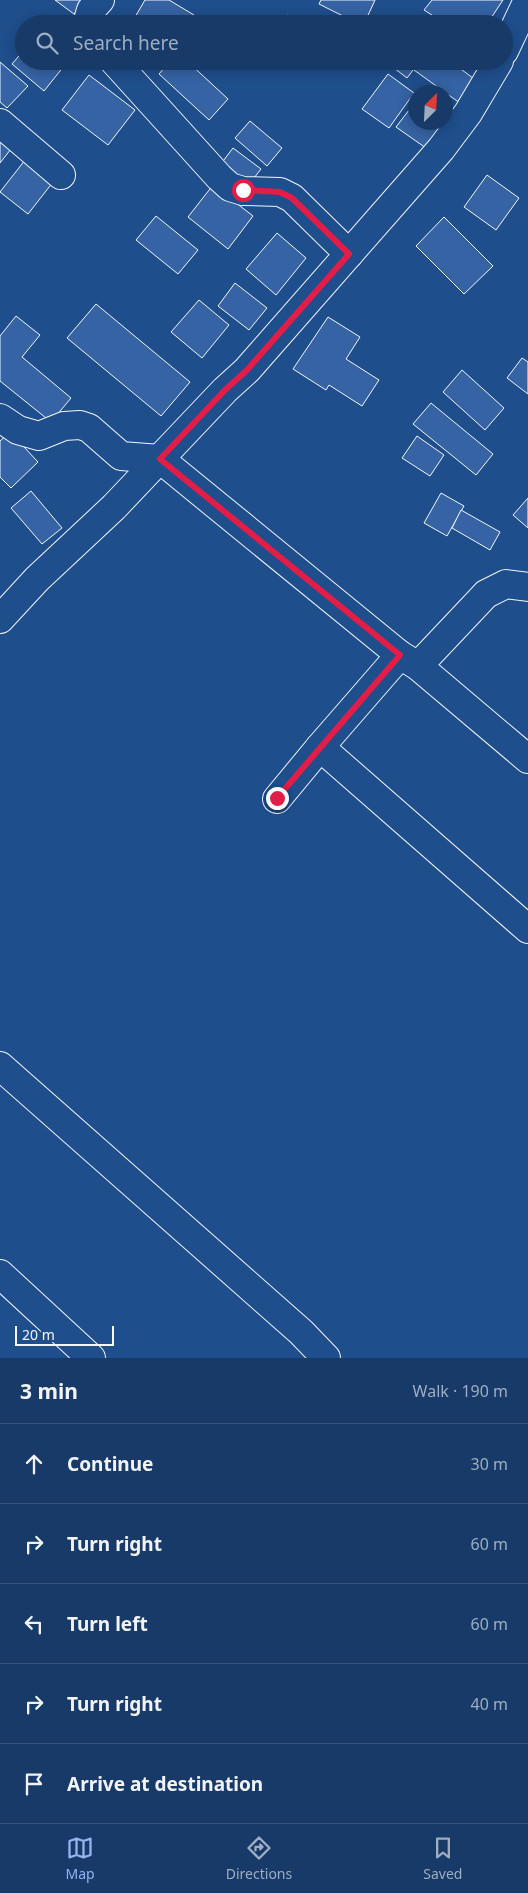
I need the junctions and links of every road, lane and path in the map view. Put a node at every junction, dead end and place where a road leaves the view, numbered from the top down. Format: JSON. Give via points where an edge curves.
{"nodes":[{"id":1,"x":100,"y":0,"type":"edge"},
{"id":2,"x":528,"y":0,"type":"edge"},
{"id":3,"x":90,"y":15,"type":"edge"},
{"id":4,"x":513,"y":32,"type":"edge"},
{"id":5,"x":122,"y":70,"type":"edge"},
{"id":6,"x":494,"y":70,"type":"edge"},
{"id":7,"x":0,"y":124,"type":"edge"},
{"id":8,"x":62,"y":175,"type":"dead end"},
{"id":9,"x":349,"y":254,"type":"junction"},
{"id":10,"x":0,"y":418,"type":"edge"},
{"id":11,"x":160,"y":459,"type":"junction"},
{"id":12,"x":528,"y":587,"type":"edge"},
{"id":13,"x":0,"y":619,"type":"edge"},
{"id":14,"x":409,"y":660,"type":"junction"},
{"id":15,"x":320,"y":746,"type":"junction"},
{"id":16,"x":528,"y":759,"type":"edge"},
{"id":17,"x":277,"y":798,"type":"dead end"},
{"id":18,"x":528,"y":929,"type":"edge"},
{"id":19,"x":0,"y":1066,"type":"edge"},
{"id":20,"x":0,"y":1274,"type":"edge"},
{"id":21,"x":91,"y":1358,"type":"edge"},
{"id":22,"x":326,"y":1358,"type":"edge"}],
"edges":[{"from":1,"to":3,"type":"street"},
{"from":2,"to":4,"type":"street"},
{"from":5,"to":9,"type":"street","via":[[230,187],[280,192],[292,198]]},
{"from":6,"to":9,"type":"street","via":[[468,113],[441,149]]},
{"from":7,"to":8,"type":"street"},
{"from":9,"to":11,"type":"street","via":[[247,370]]},
{"from":10,"to":11,"type":"street","via":[[18,430],[39,436],[64,426],[80,425],[89,428],[121,456]]},
{"from":11,"to":13,"type":"street"},
{"from":11,"to":14,"type":"street"},
{"from":12,"to":14,"type":"street","via":[[506,584],[486,594]]},
{"from":14,"to":15,"type":"street"},
{"from":14,"to":16,"type":"street"},
{"from":15,"to":17,"type":"street"},
{"from":15,"to":18,"type":"street"},
{"from":19,"to":22,"type":"street","via":[[301,1332]]},
{"from":20,"to":21,"type":"street"}]}
